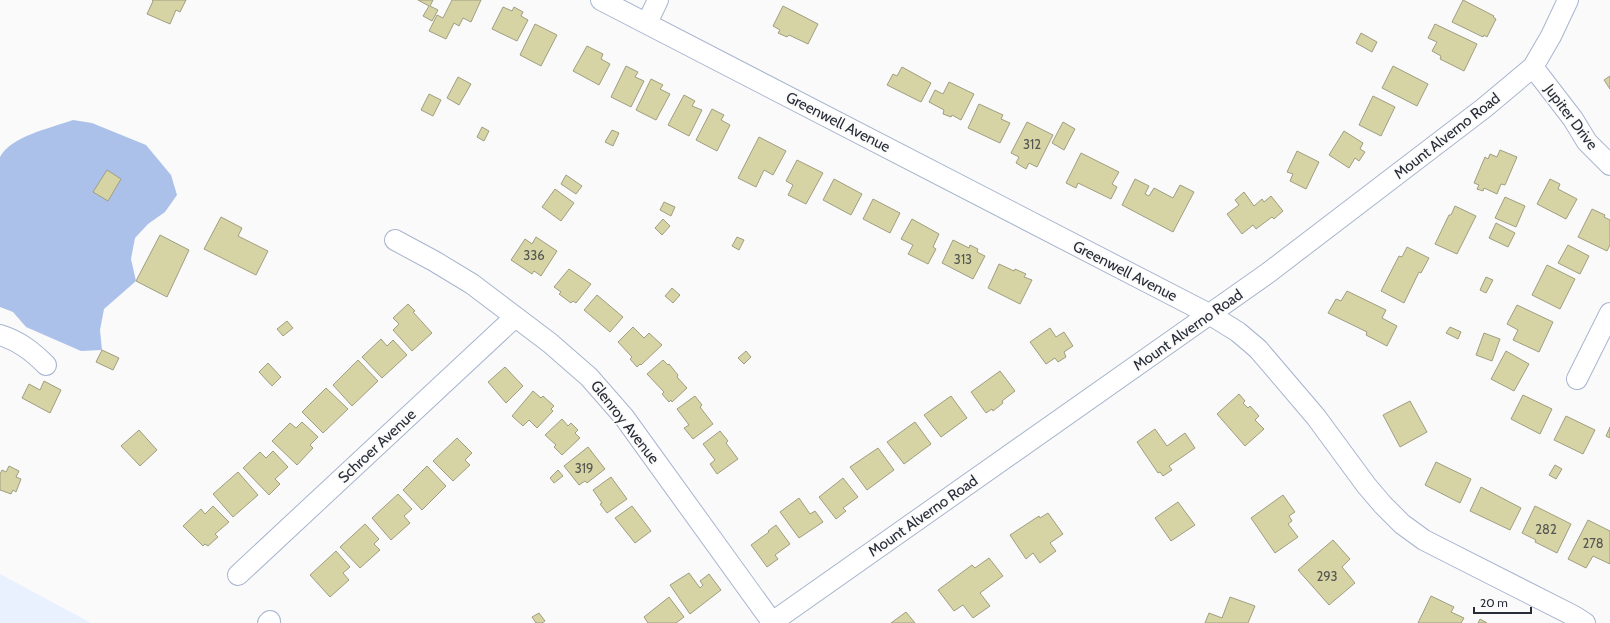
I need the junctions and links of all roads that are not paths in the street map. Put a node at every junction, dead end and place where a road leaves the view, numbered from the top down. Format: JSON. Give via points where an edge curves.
{"nodes":[{"id":1,"x":601,"y":0,"type":"edge"},
{"id":2,"x":658,"y":0,"type":"edge"},
{"id":3,"x":1568,"y":0,"type":"edge"},
{"id":4,"x":647,"y":23,"type":"junction"},
{"id":5,"x":1533,"y":67,"type":"junction"},
{"id":6,"x":1610,"y":165,"type":"edge"},
{"id":7,"x":395,"y":240,"type":"dead end"},
{"id":8,"x":1610,"y":313,"type":"edge"},
{"id":9,"x":1209,"y":314,"type":"junction"},
{"id":10,"x":515,"y":317,"type":"junction"},
{"id":11,"x":0,"y":335,"type":"edge"},
{"id":12,"x":46,"y":365,"type":"dead end"},
{"id":13,"x":1577,"y":379,"type":"dead end"},
{"id":14,"x":238,"y":575,"type":"dead end"},
{"id":15,"x":772,"y":623,"type":"edge"},
{"id":16,"x":1585,"y":623,"type":"edge"}],
"edges":[{"from":1,"to":4,"type":"street","name":"Greenwell Avenue"},
{"from":2,"to":4,"type":"street"},
{"from":3,"to":5,"type":"street","name":"Mount Alverno Road"},
{"from":4,"to":9,"type":"street","name":"Greenwell Avenue"},
{"from":5,"to":6,"type":"street","name":"Jupiter Drive","via":[[1588,142]]},
{"from":5,"to":9,"type":"street","name":"Mount Alverno Road","via":[[1484,108],[1268,273]]},
{"from":7,"to":10,"type":"street","name":"Glenroy Avenue","via":[[472,284]]},
{"from":8,"to":13,"type":"street"},
{"from":9,"to":15,"type":"street","name":"Mount Alverno Road"},
{"from":9,"to":16,"type":"street","name":"Greenwell Avenue","via":[[1238,332],[1258,349],[1316,416],[1366,485],[1402,524],[1424,540]]},
{"from":10,"to":14,"type":"street","name":"Schroer Avenue"},
{"from":10,"to":15,"type":"street","name":"Glenroy Avenue","via":[[590,377],[624,417]]},
{"from":11,"to":12,"type":"street","via":[[28,348]]}]}
